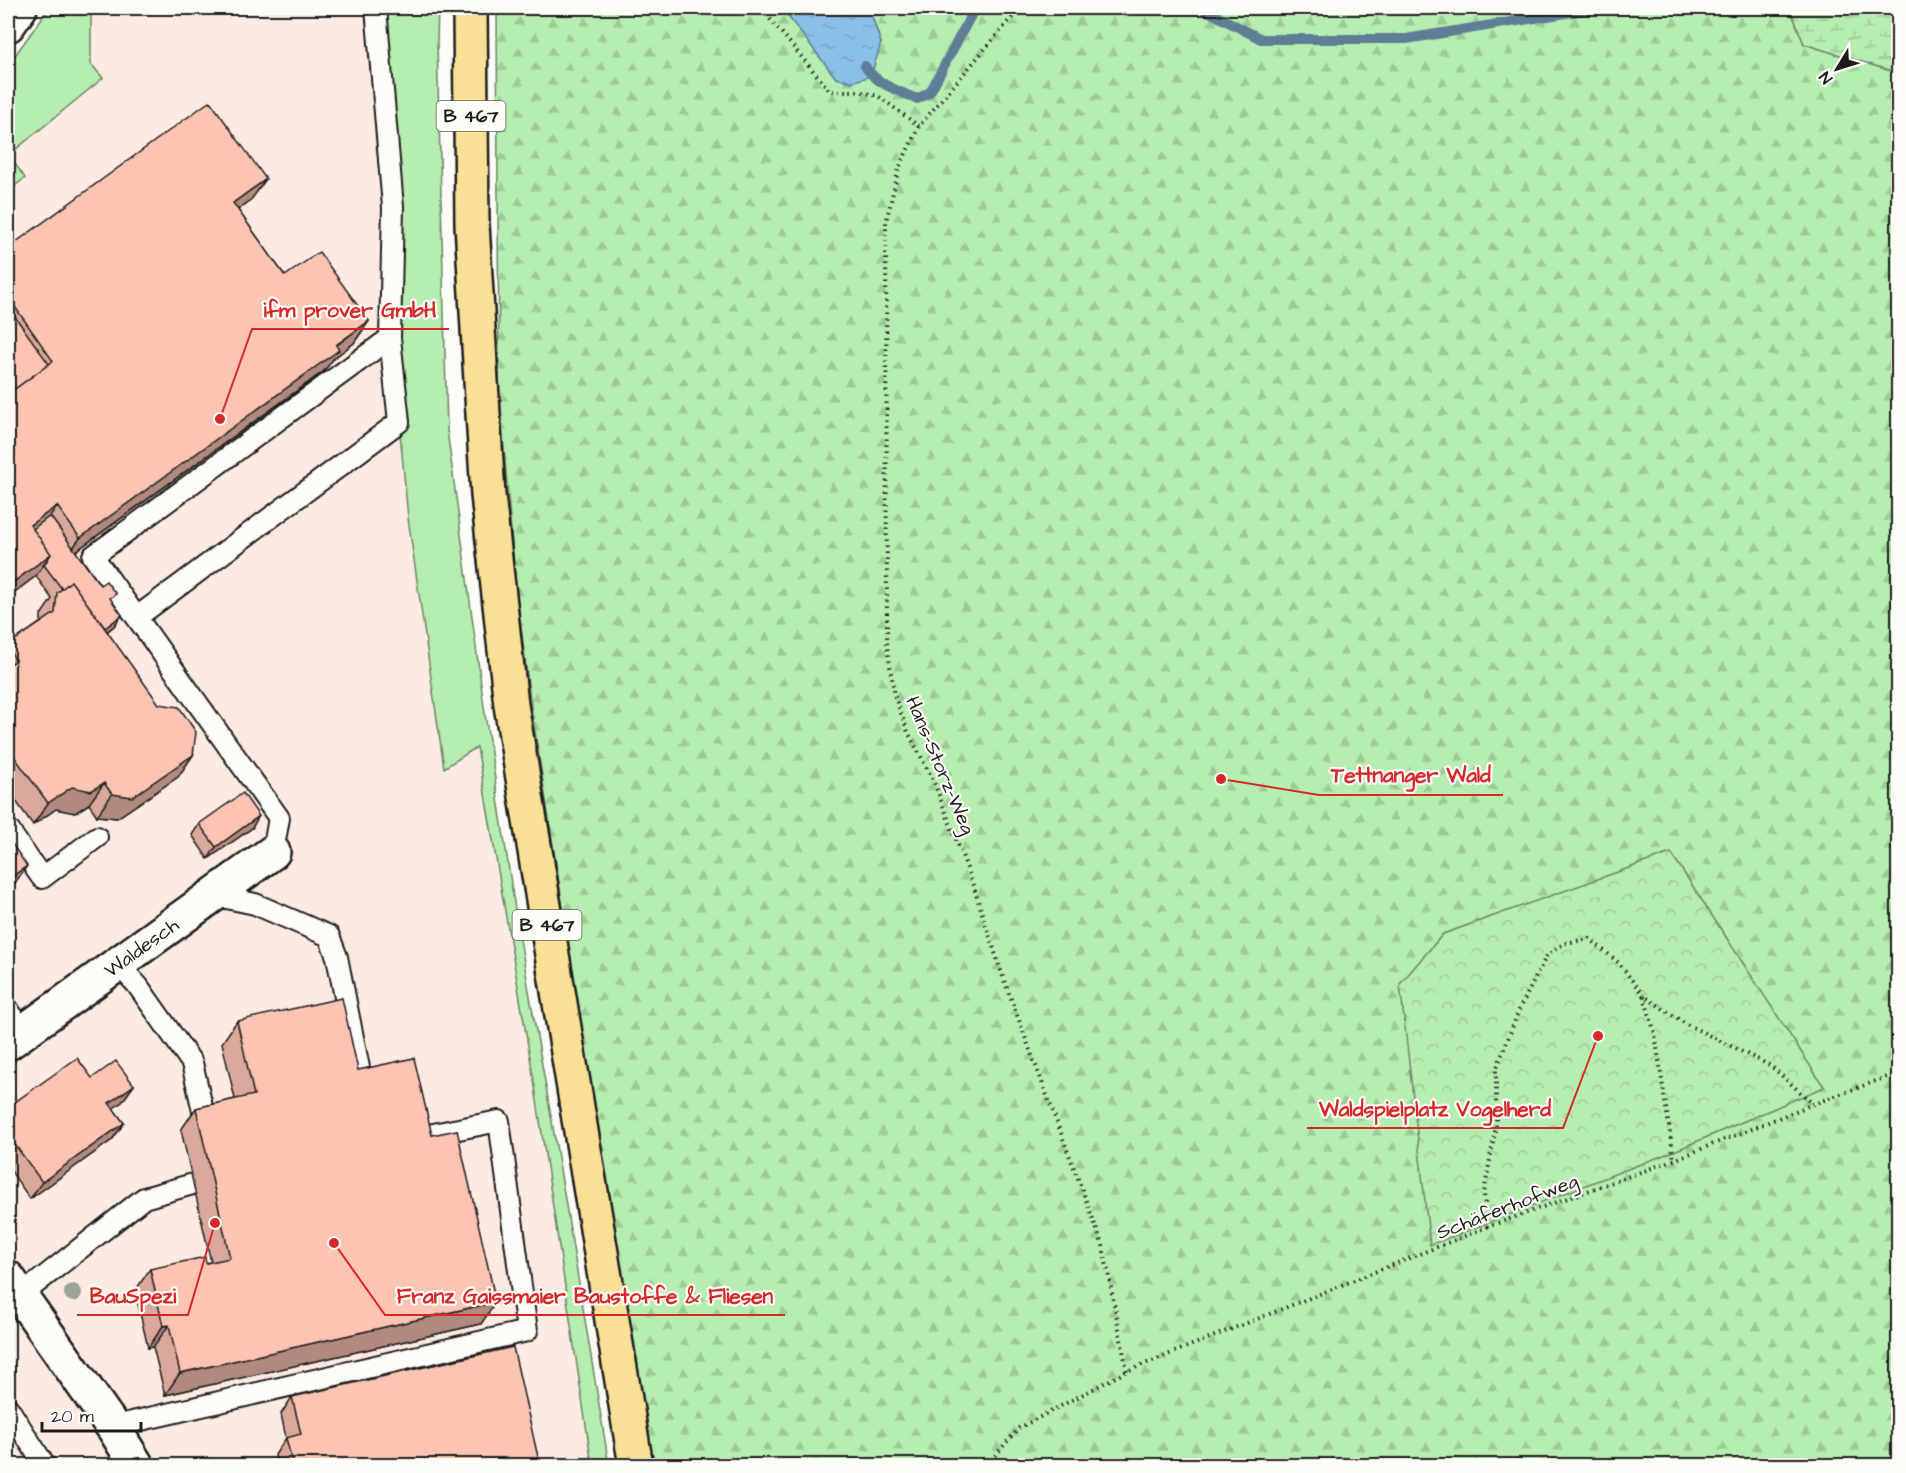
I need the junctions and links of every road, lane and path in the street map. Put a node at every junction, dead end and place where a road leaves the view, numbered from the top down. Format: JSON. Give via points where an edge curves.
{"nodes":[{"id":1,"x":20,"y":8,"type":"edge"},
{"id":2,"x":376,"y":8,"type":"edge"},
{"id":3,"x":470,"y":8,"type":"edge"},
{"id":4,"x":1020,"y":8,"type":"edge"},
{"id":5,"x":770,"y":19,"type":"dead end"},
{"id":6,"x":8,"y":25,"type":"edge"},
{"id":7,"x":919,"y":126,"type":"junction"},
{"id":8,"x":390,"y":338,"type":"junction"},
{"id":9,"x":137,"y":617,"type":"junction"},
{"id":10,"x":8,"y":829,"type":"edge"},
{"id":11,"x":97,"y":837,"type":"dead end"},
{"id":12,"x":273,"y":852,"type":"joint"},
{"id":13,"x":213,"y":895,"type":"junction"},
{"id":14,"x":118,"y":964,"type":"junction"},
{"id":15,"x":1643,"y":995,"type":"junction"},
{"id":16,"x":13,"y":1028,"type":"edge"},
{"id":17,"x":1899,"y":1073,"type":"edge"},
{"id":18,"x":363,"y":1088,"type":"edge"},
{"id":19,"x":1813,"y":1104,"type":"junction"},
{"id":20,"x":206,"y":1124,"type":"edge"},
{"id":21,"x":413,"y":1138,"type":"edge"},
{"id":22,"x":1674,"y":1160,"type":"junction"},
{"id":23,"x":193,"y":1184,"type":"dead end"},
{"id":24,"x":1487,"y":1227,"type":"junction"},
{"id":25,"x":11,"y":1284,"type":"edge"},
{"id":26,"x":1127,"y":1371,"type":"junction"},
{"id":27,"x":8,"y":1408,"type":"edge"},
{"id":28,"x":115,"y":1430,"type":"junction"},
{"id":29,"x":45,"y":1466,"type":"edge"},
{"id":30,"x":137,"y":1466,"type":"edge"},
{"id":31,"x":636,"y":1466,"type":"edge"},
{"id":32,"x":989,"y":1466,"type":"edge"}],
"edges":[{"from":1,"to":6,"type":"street"},
{"from":2,"to":8,"type":"lane","via":[[393,207]]},
{"from":3,"to":31,"type":"main road","number":"B 467","via":[[472,224],[488,495],[511,705]]},
{"from":4,"to":7,"type":"path","name":"Hans-Storz-Weg"},
{"from":5,"to":7,"type":"path","via":[[830,91],[878,96]]},
{"from":7,"to":26,"type":"path","name":"Hans-Storz-Weg","via":[[899,168],[886,222],[888,657],[895,697],[934,782],[970,876],[1004,980],[1103,1246]]},
{"from":8,"to":9,"type":"lane","via":[[399,422]]},
{"from":8,"to":9,"type":"lane","via":[[93,556]]},
{"from":9,"to":12,"type":"lane","via":[[279,818]]},
{"from":10,"to":11,"type":"lane","via":[[42,878]]},
{"from":12,"to":13,"type":"street","name":"Waldesch"},
{"from":13,"to":14,"type":"street","name":"Waldesch"},
{"from":13,"to":18,"type":"lane","via":[[255,904],[329,936],[337,957]]},
{"from":14,"to":16,"type":"street","name":"Waldesch"},
{"from":14,"to":20,"type":"lane","via":[[192,1063]]},
{"from":15,"to":19,"type":"path","via":[[1684,1023],[1771,1066]]},
{"from":15,"to":22,"type":"path","via":[[1655,1034]]},
{"from":15,"to":24,"type":"path","via":[[1619,963],[1590,939],[1565,943],[1547,955],[1519,1010],[1496,1070],[1496,1126],[1484,1193]]},
{"from":17,"to":19,"type":"path","name":"Schäferhofweg"},
{"from":19,"to":22,"type":"path","name":"Schäferhofweg"},
{"from":21,"to":28,"type":"lane","via":[[499,1121],[527,1331],[128,1423]]},
{"from":22,"to":24,"type":"path","name":"Schäferhofweg"},
{"from":23,"to":25,"type":"lane","via":[[144,1198]]},
{"from":24,"to":26,"type":"path","name":"Schäferhofweg"},
{"from":25,"to":28,"type":"street"},
{"from":26,"to":32,"type":"path","name":"Schäferhofweg","via":[[1019,1428]]},
{"from":27,"to":29,"type":"lane"},
{"from":28,"to":30,"type":"street"}]}
